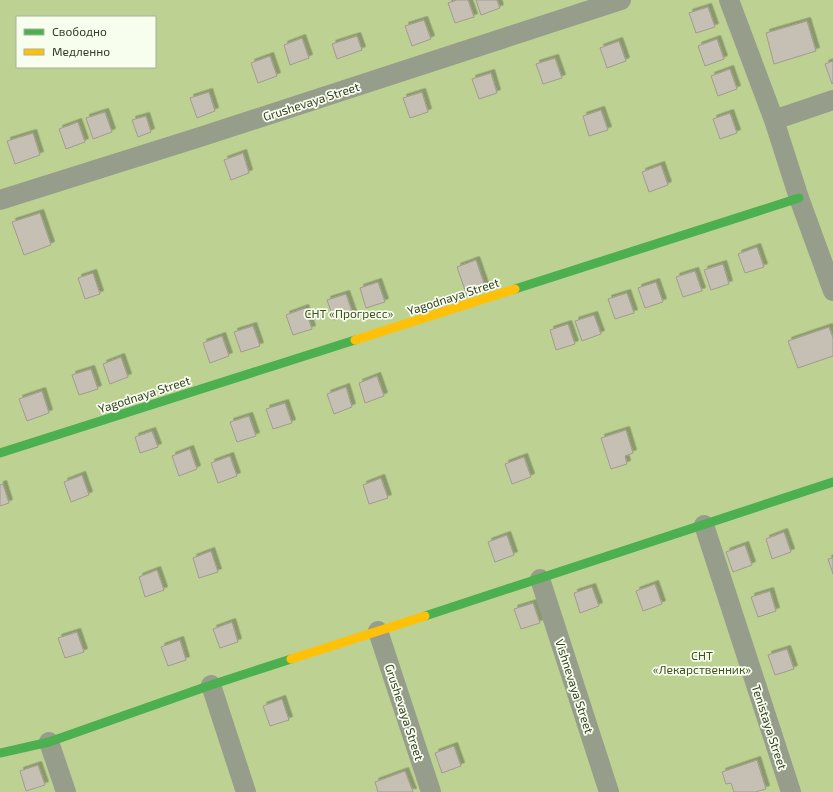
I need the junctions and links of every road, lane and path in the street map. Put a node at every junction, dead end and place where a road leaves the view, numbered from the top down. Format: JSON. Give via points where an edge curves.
{"nodes":[{"id":1,"x":621,"y":0,"type":"edge"},
{"id":2,"x":729,"y":0,"type":"edge"},
{"id":3,"x":833,"y":100,"type":"edge"},
{"id":4,"x":774,"y":120,"type":"junction"},
{"id":5,"x":799,"y":198,"type":"junction"},
{"id":6,"x":0,"y":200,"type":"edge"},
{"id":7,"x":833,"y":291,"type":"edge"},
{"id":8,"x":0,"y":453,"type":"edge"},
{"id":9,"x":833,"y":482,"type":"edge"},
{"id":10,"x":704,"y":525,"type":"junction"},
{"id":11,"x":540,"y":579,"type":"junction"},
{"id":12,"x":378,"y":631,"type":"junction"},
{"id":13,"x":211,"y":685,"type":"junction"},
{"id":14,"x":49,"y":742,"type":"junction"},
{"id":15,"x":0,"y":753,"type":"edge"},
{"id":16,"x":66,"y":792,"type":"edge"},
{"id":17,"x":246,"y":792,"type":"edge"},
{"id":18,"x":431,"y":792,"type":"edge"},
{"id":19,"x":610,"y":792,"type":"edge"},
{"id":20,"x":791,"y":792,"type":"edge"}],
"edges":[{"from":1,"to":6,"type":"street","name":"Grushevaya Street","via":[[200,138]]},
{"from":2,"to":4,"type":"street"},
{"from":3,"to":4,"type":"street"},
{"from":4,"to":5,"type":"street"},
{"from":5,"to":7,"type":"street"},
{"from":5,"to":8,"type":"street","name":"Yagodnaya Street"},
{"from":9,"to":10,"type":"street"},
{"from":10,"to":11,"type":"street"},
{"from":10,"to":20,"type":"street","name":"Tenistaya Street"},
{"from":11,"to":12,"type":"street"},
{"from":11,"to":19,"type":"street","name":"Vishnevaya Street"},
{"from":12,"to":13,"type":"street"},
{"from":12,"to":18,"type":"street","name":"Grushevaya Street"},
{"from":13,"to":14,"type":"street"},
{"from":13,"to":17,"type":"street"},
{"from":14,"to":15,"type":"street"},
{"from":14,"to":16,"type":"street"}]}
